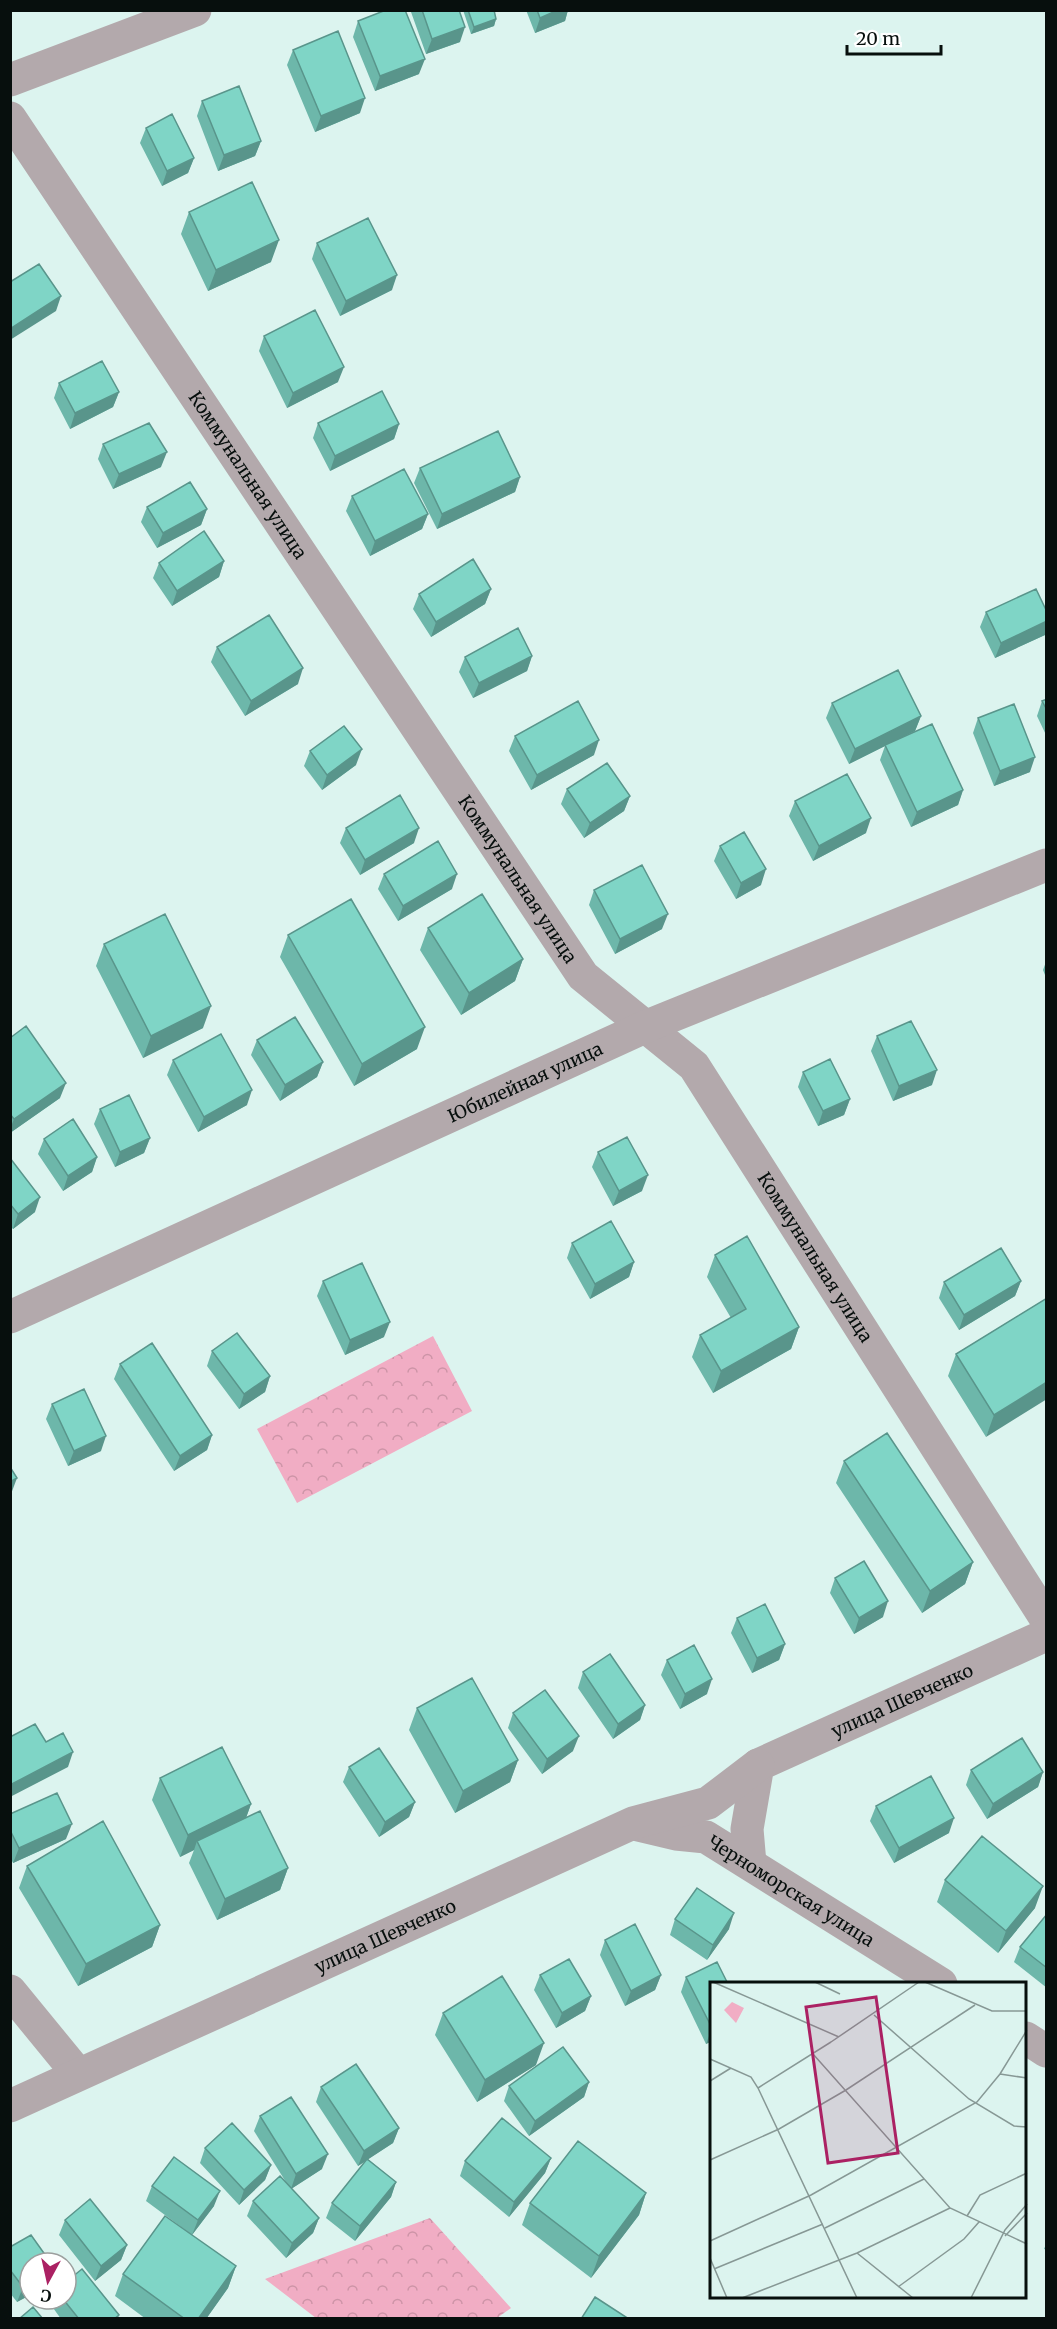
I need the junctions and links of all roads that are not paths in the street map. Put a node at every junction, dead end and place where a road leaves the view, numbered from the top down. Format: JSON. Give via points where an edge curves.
{"nodes":[{"id":1,"x":195,"y":10,"type":"edge"},
{"id":2,"x":10,"y":80,"type":"edge"},
{"id":3,"x":10,"y":118,"type":"edge"},
{"id":4,"x":1047,"y":865,"type":"edge"},
{"id":5,"x":647,"y":1026,"type":"junction"},
{"id":6,"x":10,"y":1317,"type":"edge"},
{"id":7,"x":1047,"y":1619,"type":"edge"},
{"id":8,"x":1047,"y":1635,"type":"edge"},
{"id":9,"x":758,"y":1765,"type":"junction"},
{"id":10,"x":633,"y":1823,"type":"junction"},
{"id":11,"x":750,"y":1864,"type":"junction"},
{"id":12,"x":937,"y":1982,"type":"edge"},
{"id":13,"x":10,"y":1991,"type":"edge"},
{"id":14,"x":1027,"y":2039,"type":"edge"},
{"id":15,"x":1047,"y":2051,"type":"edge"},
{"id":16,"x":78,"y":2074,"type":"junction"},
{"id":17,"x":10,"y":2106,"type":"edge"}],
"edges":[{"from":1,"to":2,"type":"street"},
{"from":3,"to":5,"type":"street","name":"Коммунальная улица","via":[[583,976]]},
{"from":4,"to":5,"type":"street","name":"Юбилейная улица"},
{"from":5,"to":6,"type":"street","name":"Юбилейная улица"},
{"from":5,"to":7,"type":"street","name":"Коммунальная улица","via":[[694,1065]]},
{"from":8,"to":9,"type":"street","name":"улица Шевченко"},
{"from":9,"to":10,"type":"street","name":"улица Шевченко","via":[[708,1803]]},
{"from":9,"to":11,"type":"street","via":[[747,1829]]},
{"from":10,"to":11,"type":"street","name":"Черноморская улица","via":[[706,1837]]},
{"from":10,"to":16,"type":"street","name":"улица Шевченко"},
{"from":11,"to":12,"type":"street","name":"Черноморская улица"},
{"from":13,"to":16,"type":"street"},
{"from":14,"to":15,"type":"street"},
{"from":16,"to":17,"type":"street","name":"улица Шевченко"}]}
